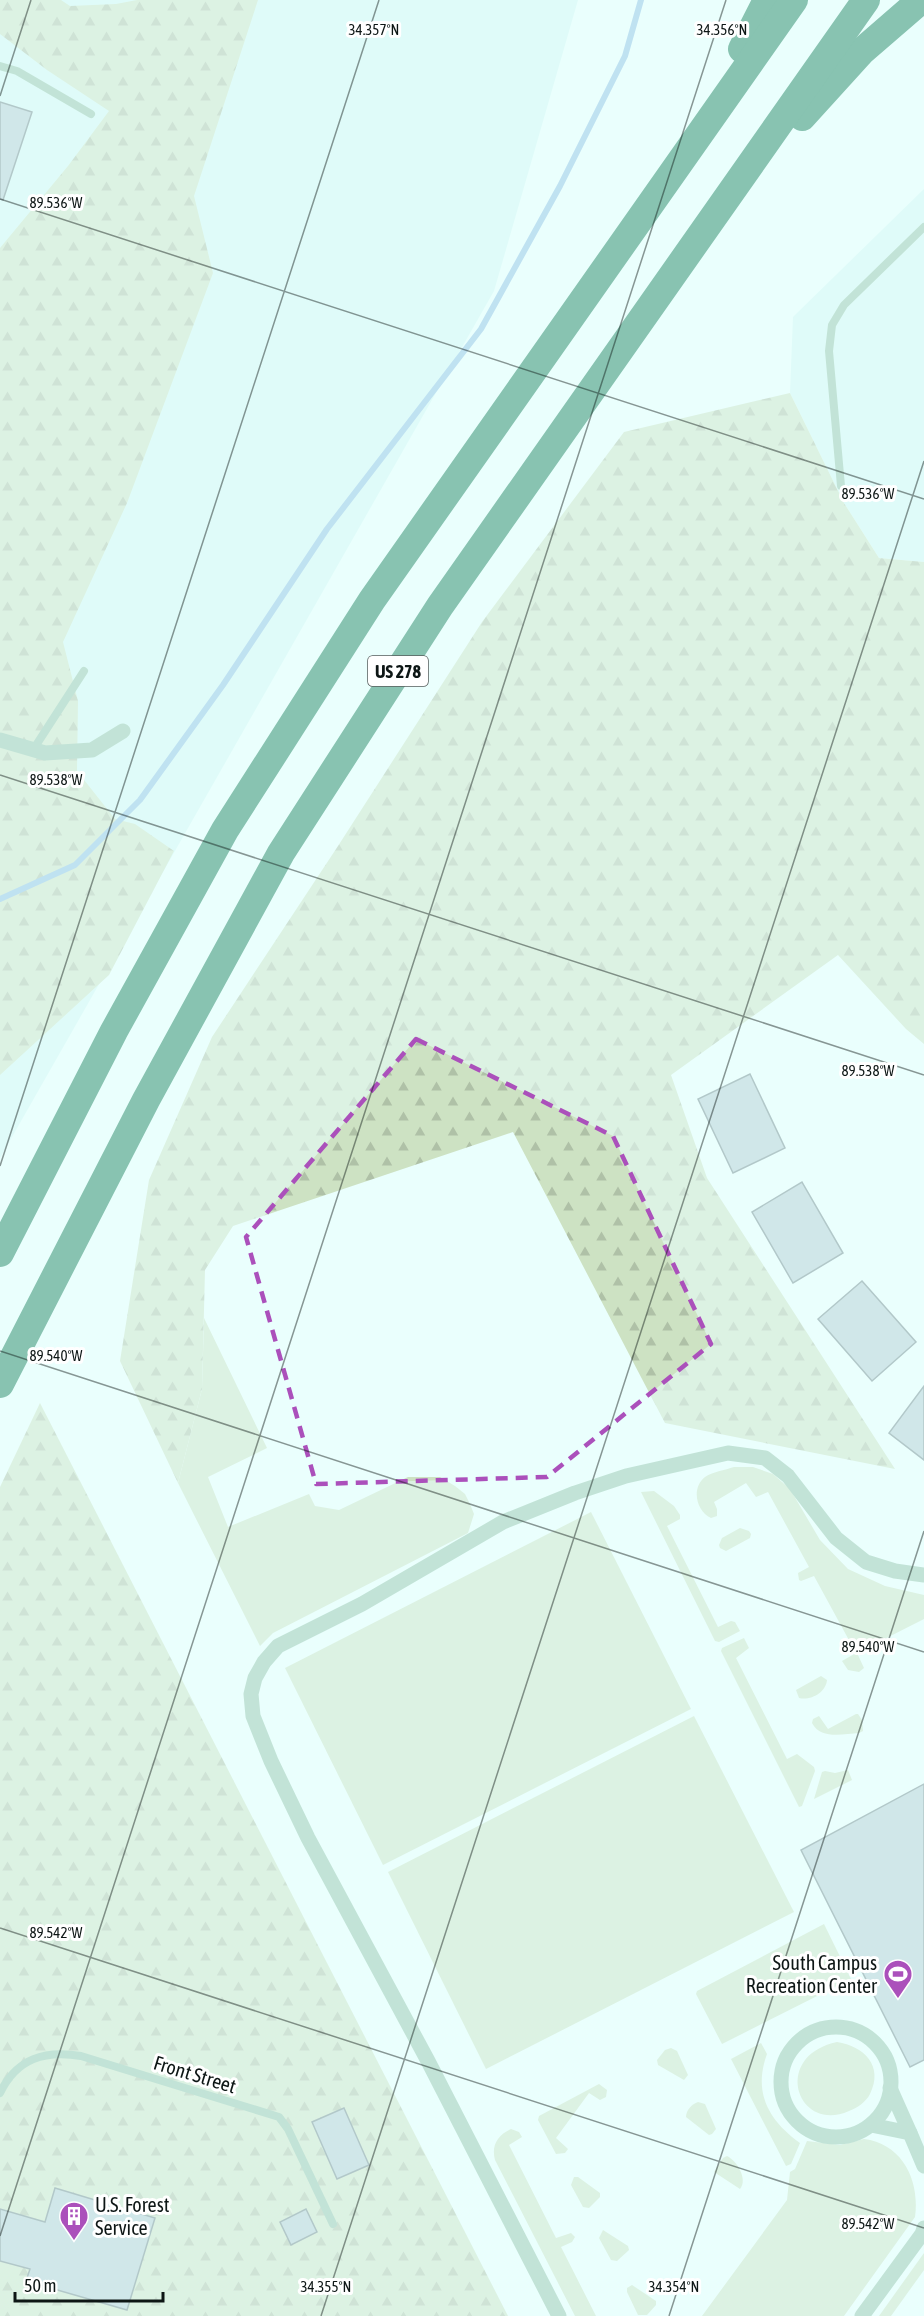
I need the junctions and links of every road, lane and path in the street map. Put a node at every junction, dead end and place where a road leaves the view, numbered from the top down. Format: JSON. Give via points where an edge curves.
{"nodes":[{"id":1,"x":767,"y":0,"type":"edge"},
{"id":2,"x":794,"y":0,"type":"edge"},
{"id":3,"x":866,"y":0,"type":"edge"},
{"id":4,"x":921,"y":0,"type":"edge"},
{"id":5,"x":0,"y":66,"type":"edge"},
{"id":6,"x":91,"y":114,"type":"dead end"},
{"id":7,"x":698,"y":137,"type":"junction"},
{"id":8,"x":725,"y":200,"type":"junction"},
{"id":9,"x":924,"y":227,"type":"edge"},
{"id":10,"x":841,"y":486,"type":"dead end"},
{"id":11,"x":84,"y":671,"type":"dead end"},
{"id":12,"x":123,"y":731,"type":"dead end"},
{"id":13,"x":0,"y":741,"type":"edge"},
{"id":14,"x":33,"y":750,"type":"junction"},
{"id":15,"x":0,"y":1253,"type":"edge"},
{"id":16,"x":0,"y":1384,"type":"edge"},
{"id":17,"x":924,"y":1575,"type":"edge"},
{"id":18,"x":890,"y":2088,"type":"junction"},
{"id":19,"x":0,"y":2093,"type":"edge"},
{"id":20,"x":871,"y":2125,"type":"junction"},
{"id":21,"x":910,"y":2133,"type":"junction"},
{"id":22,"x":924,"y":2166,"type":"edge"},
{"id":23,"x":333,"y":2224,"type":"dead end"},
{"id":24,"x":924,"y":2228,"type":"edge"},
{"id":25,"x":560,"y":2316,"type":"edge"},
{"id":26,"x":862,"y":2316,"type":"edge"}],
"edges":[{"from":1,"to":7,"type":"highway"},
{"from":2,"to":7,"type":"highway","number":"US 278"},
{"from":3,"to":8,"type":"highway","number":"US 278"},
{"from":4,"to":8,"type":"highway","via":[[861,52]]},
{"from":5,"to":6,"type":"lane","via":[[17,71]]},
{"from":7,"to":15,"type":"highway","number":"US 278","via":[[372,600],[225,830],[114,1031]]},
{"from":8,"to":16,"type":"highway","number":"US 278","via":[[440,606],[281,853],[146,1100]]},
{"from":9,"to":10,"type":"lane","via":[[844,305],[832,325],[829,351]]},
{"from":11,"to":14,"type":"lane"},
{"from":12,"to":14,"type":"street","via":[[92,750]]},
{"from":13,"to":14,"type":"street"},
{"from":17,"to":25,"type":"street","via":[[866,1562],[836,1538],[788,1476],[765,1458],[728,1453],[626,1476],[503,1522],[362,1604],[278,1646],[255,1678],[251,1694],[253,1716],[271,1761]]},
{"from":18,"to":20,"type":"street","via":[[884,2111]]},
{"from":18,"to":20,"type":"street","via":[[886,2058],[875,2043],[861,2032],[843,2027],[825,2027],[808,2034],[794,2045],[784,2061],[782,2097],[802,2127],[819,2136],[837,2138]]},
{"from":18,"to":21,"type":"street"},
{"from":19,"to":23,"type":"lane","name":"Front Street","via":[[21,2065],[59,2052],[279,2117]]},
{"from":20,"to":21,"type":"street"},
{"from":21,"to":22,"type":"street"},
{"from":24,"to":26,"type":"street"}]}
